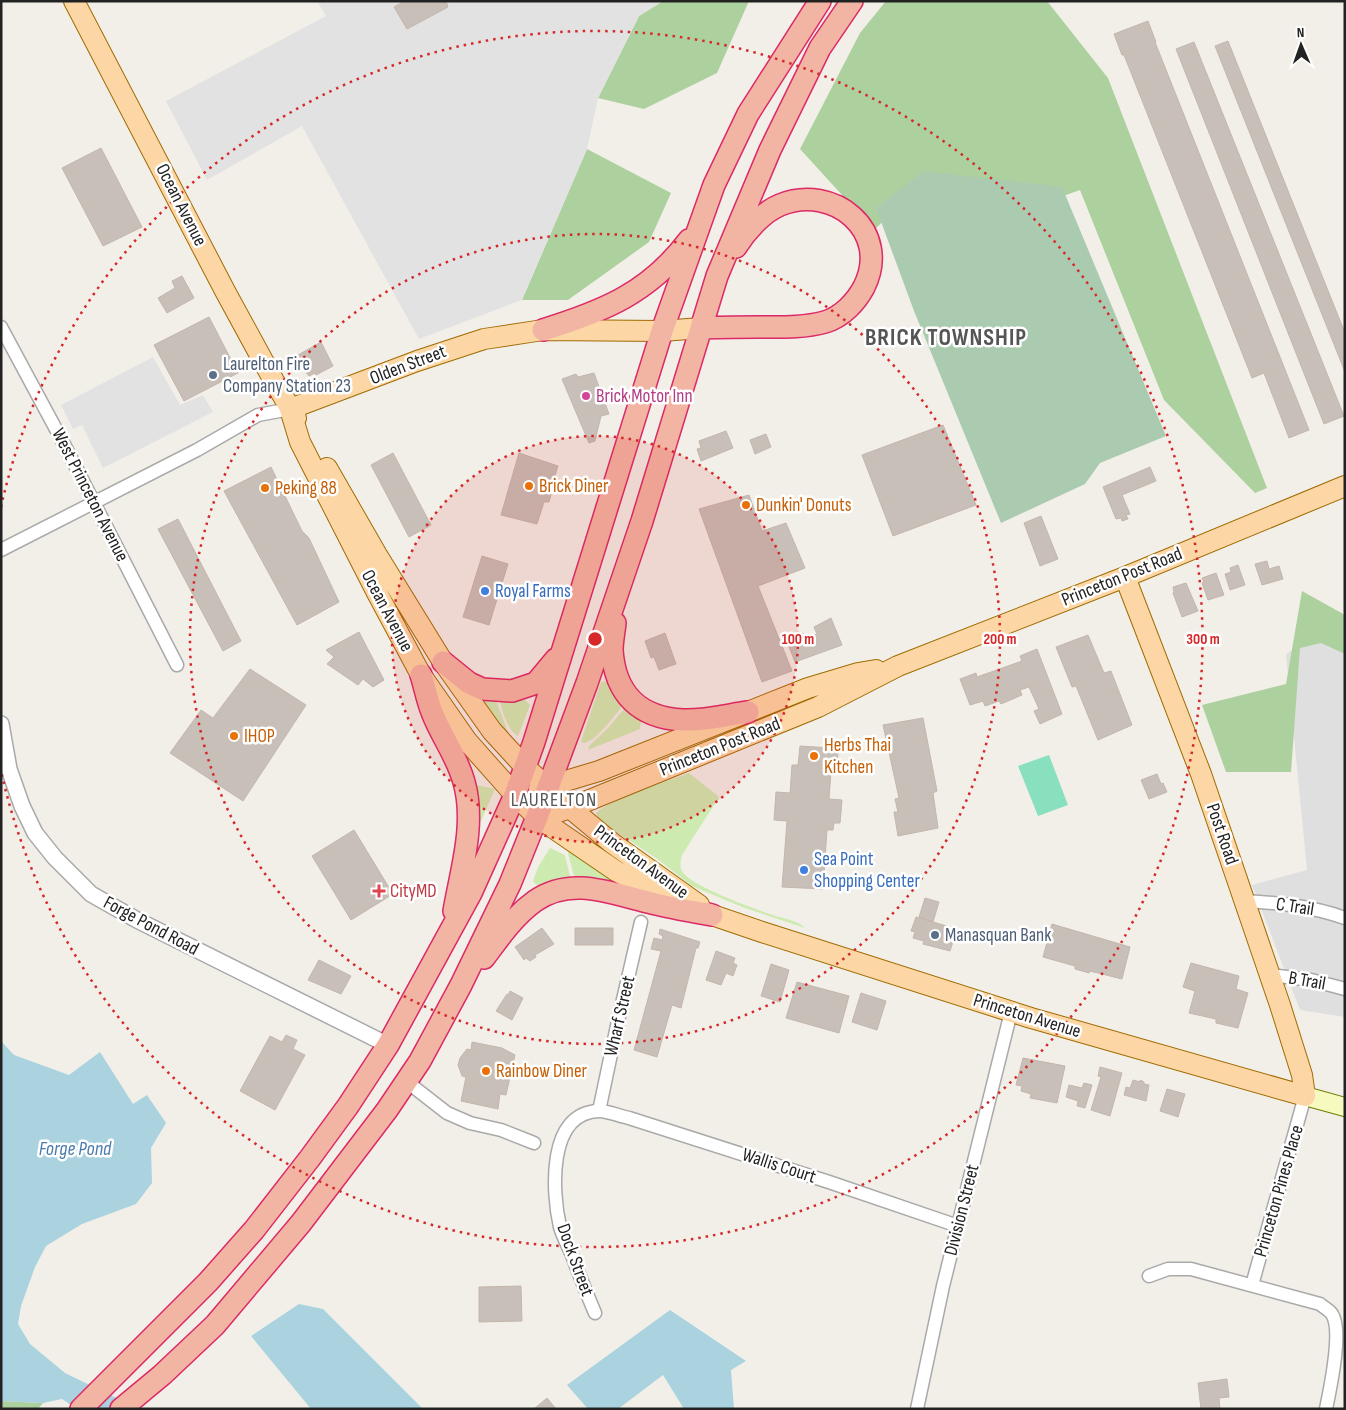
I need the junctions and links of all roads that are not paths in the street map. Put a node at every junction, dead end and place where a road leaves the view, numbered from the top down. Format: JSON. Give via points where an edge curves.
{"nodes":[{"id":1,"x":74,"y":1,"type":"edge"},
{"id":2,"x":820,"y":1,"type":"edge"},
{"id":3,"x":852,"y":1,"type":"edge"},
{"id":4,"x":700,"y":226,"type":"junction"},
{"id":5,"x":717,"y":276,"type":"junction"},
{"id":6,"x":1,"y":327,"type":"edge"},
{"id":7,"x":701,"y":328,"type":"junction"},
{"id":8,"x":543,"y":330,"type":"junction"},
{"id":9,"x":662,"y":331,"type":"junction"},
{"id":10,"x":290,"y":408,"type":"junction"},
{"id":11,"x":1345,"y":486,"type":"edge"},
{"id":12,"x":94,"y":502,"type":"junction"},
{"id":13,"x":1,"y":550,"type":"edge"},
{"id":14,"x":623,"y":577,"type":"junction"},
{"id":15,"x":1125,"y":577,"type":"junction"},
{"id":16,"x":564,"y":649,"type":"junction"},
{"id":17,"x":443,"y":662,"type":"junction"},
{"id":18,"x":177,"y":665,"type":"dead end"},
{"id":19,"x":898,"y":666,"type":"junction"},
{"id":20,"x":421,"y":674,"type":"junction"},
{"id":21,"x":748,"y":712,"type":"junction"},
{"id":22,"x":1,"y":724,"type":"edge"},
{"id":23,"x":526,"y":767,"type":"junction"},
{"id":24,"x":548,"y":787,"type":"junction"},
{"id":25,"x":514,"y":795,"type":"junction"},
{"id":26,"x":570,"y":808,"type":"junction"},
{"id":27,"x":537,"y":818,"type":"junction"},
{"id":28,"x":1244,"y":901,"type":"junction"},
{"id":29,"x":712,"y":915,"type":"junction"},
{"id":30,"x":1345,"y":918,"type":"edge"},
{"id":31,"x":641,"y":922,"type":"dead end"},
{"id":32,"x":449,"y":934,"type":"junction"},
{"id":33,"x":1270,"y":975,"type":"junction"},
{"id":34,"x":461,"y":985,"type":"junction"},
{"id":35,"x":1345,"y":988,"type":"edge"},
{"id":36,"x":1011,"y":1012,"type":"junction"},
{"id":37,"x":388,"y":1045,"type":"junction"},
{"id":38,"x":406,"y":1081,"type":"junction"},
{"id":39,"x":1305,"y":1096,"type":"junction"},
{"id":40,"x":1345,"y":1107,"type":"edge"},
{"id":41,"x":599,"y":1111,"type":"junction"},
{"id":42,"x":534,"y":1143,"type":"dead end"},
{"id":43,"x":958,"y":1226,"type":"junction"},
{"id":44,"x":1149,"y":1276,"type":"dead end"},
{"id":45,"x":1252,"y":1285,"type":"junction"},
{"id":46,"x":595,"y":1313,"type":"dead end"},
{"id":47,"x":124,"y":1405,"type":"edge"},
{"id":48,"x":81,"y":1409,"type":"edge"},
{"id":49,"x":917,"y":1409,"type":"edge"},
{"id":50,"x":1326,"y":1409,"type":"edge"}],
"edges":[{"from":1,"to":10,"type":"main road","name":"Ocean Avenue"},
{"from":2,"to":4,"type":"highway","via":[[748,114],[714,186]]},
{"from":3,"to":5,"type":"highway","via":[[820,48],[770,150]]},
{"from":4,"to":8,"type":"highway","via":[[663,271],[635,293],[602,310]]},
{"from":4,"to":9,"type":"highway"},
{"from":5,"to":7,"type":"highway"},
{"from":5,"to":7,"type":"highway","via":[[758,220],[778,206],[800,199],[830,203],[856,220],[866,232],[872,257],[859,297],[845,311],[827,321],[795,328]]},
{"from":6,"to":12,"type":"street","name":"West Princeton Avenue"},
{"from":7,"to":9,"type":"main road","name":"Olden Street"},
{"from":7,"to":14,"type":"highway"},
{"from":8,"to":9,"type":"main road","name":"Olden Street"},
{"from":8,"to":10,"type":"main road","name":"Olden Street","via":[[484,339],[453,348]]},
{"from":9,"to":16,"type":"highway"},
{"from":10,"to":12,"type":"street","name":"Olden Street","via":[[258,415]]},
{"from":10,"to":17,"type":"main road","name":"Ocean Avenue","via":[[310,436]]},
{"from":10,"to":20,"type":"main road","name":"Ocean Avenue","via":[[305,453]]},
{"from":11,"to":15,"type":"main road","name":"Princeton Post Road"},
{"from":12,"to":13,"type":"street","name":"Olden Street"},
{"from":12,"to":18,"type":"street","name":"West Princeton Avenue"},
{"from":14,"to":21,"type":"highway","via":[[612,649],[622,690],[630,700],[640,709],[658,717],[684,720]]},
{"from":14,"to":24,"type":"highway"},
{"from":15,"to":19,"type":"main road","name":"Princeton Post Road"},
{"from":15,"to":28,"type":"main road","name":"Post Road","via":[[1201,774]]},
{"from":16,"to":17,"type":"highway","via":[[536,683],[512,691],[482,689]]},
{"from":16,"to":23,"type":"highway"},
{"from":17,"to":23,"type":"main road","name":"Ocean Avenue","via":[[492,731]]},
{"from":19,"to":21,"type":"main road","name":"Princeton Post Road","via":[[858,672]]},
{"from":19,"to":26,"type":"main road","name":"Princeton Post Road","via":[[818,708]]},
{"from":20,"to":25,"type":"main road","name":"Ocean Avenue","via":[[467,741]]},
{"from":20,"to":32,"type":"highway","via":[[432,713],[452,750],[467,799],[465,850]]},
{"from":21,"to":24,"type":"main road","name":"Princeton Post Road","via":[[599,771]]},
{"from":22,"to":37,"type":"street","name":"Forge Pond Road","via":[[9,769],[35,833],[91,894]]},
{"from":23,"to":24,"type":"main road","name":"Ocean Avenue"},
{"from":23,"to":25,"type":"highway"},
{"from":24,"to":25,"type":"main road","name":"Princeton Post Road"},
{"from":24,"to":26,"type":"main road","name":"Princeton Avenue"},
{"from":24,"to":27,"type":"highway"},
{"from":25,"to":27,"type":"main road","name":"Ocean Avenue"},
{"from":25,"to":32,"type":"highway","via":[[471,893]]},
{"from":26,"to":27,"type":"main road","name":"Princeton Post Road"},
{"from":26,"to":29,"type":"main road","name":"Princeton Avenue","via":[[612,843]]},
{"from":27,"to":29,"type":"main road","name":"Princeton Avenue","via":[[645,888]]},
{"from":27,"to":34,"type":"highway","via":[[510,884]]},
{"from":28,"to":30,"type":"street","name":"C Trail","via":[[1284,903]]},
{"from":28,"to":33,"type":"main road","name":"Post Road"},
{"from":29,"to":34,"type":"highway","via":[[611,891],[574,888],[555,891],[536,900],[519,914]]},
{"from":29,"to":36,"type":"main road","name":"Princeton Avenue"},
{"from":31,"to":41,"type":"street","name":"Wharf Street"},
{"from":32,"to":37,"type":"highway"},
{"from":33,"to":35,"type":"street","name":"B Trail"},
{"from":33,"to":39,"type":"main road","name":"Post Road","via":[[1302,1074]]},
{"from":34,"to":38,"type":"highway"},
{"from":36,"to":39,"type":"main road","name":"Princeton Avenue"},
{"from":36,"to":43,"type":"street","name":"Division Street"},
{"from":37,"to":48,"type":"highway","via":[[348,1106],[254,1230],[208,1282]]},
{"from":38,"to":42,"type":"street","via":[[447,1113]]},
{"from":38,"to":47,"type":"highway","via":[[301,1223],[215,1325],[162,1375]]},
{"from":39,"to":40,"type":"main road","name":"Princeton Avenue"},
{"from":39,"to":45,"type":"street","name":"Princeton Pines Place"},
{"from":41,"to":43,"type":"street","name":"Wallis Court","via":[[829,1182]]},
{"from":41,"to":46,"type":"street","name":"Dock Street","via":[[582,1114],[568,1126],[557,1152],[555,1168],[561,1228]]},
{"from":43,"to":49,"type":"street","name":"Division Street"},
{"from":44,"to":45,"type":"street","via":[[1168,1269],[1191,1269]]},
{"from":45,"to":50,"type":"street","via":[[1320,1304],[1331,1314],[1336,1324],[1335,1352]]}]}
